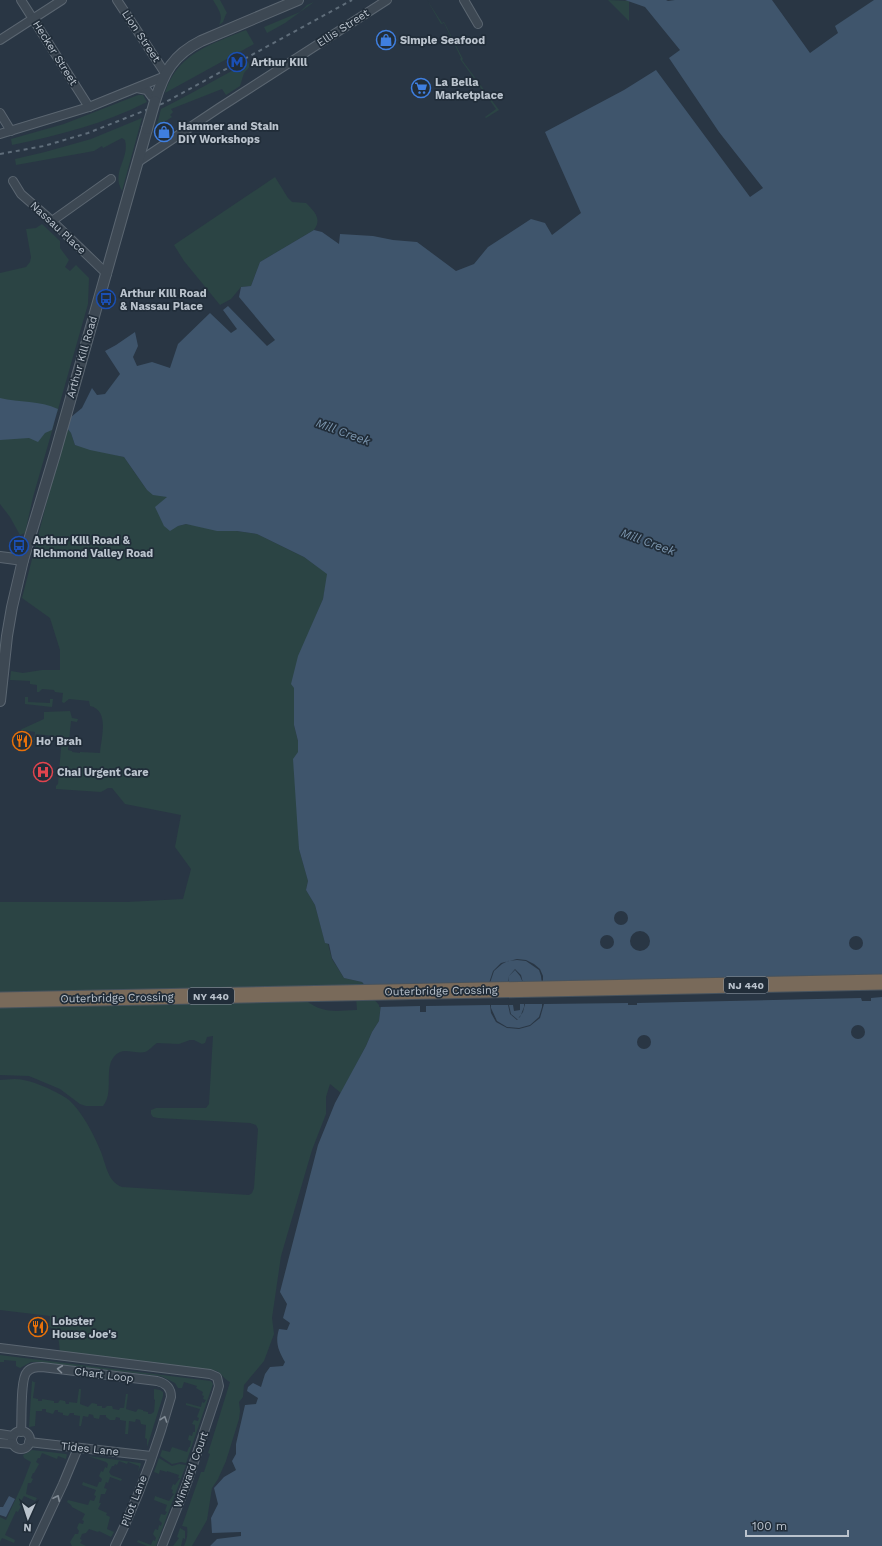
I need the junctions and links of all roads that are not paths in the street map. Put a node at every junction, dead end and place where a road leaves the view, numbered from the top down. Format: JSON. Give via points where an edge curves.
{"nodes":[{"id":1,"x":20,"y":0,"type":"edge"},
{"id":2,"x":62,"y":0,"type":"edge"},
{"id":3,"x":117,"y":0,"type":"edge"},
{"id":4,"x":298,"y":0,"type":"edge"},
{"id":5,"x":387,"y":0,"type":"edge"},
{"id":6,"x":464,"y":0,"type":"edge"},
{"id":7,"x":34,"y":19,"type":"junction"},
{"id":8,"x":478,"y":24,"type":"dead end"},
{"id":9,"x":0,"y":40,"type":"edge"},
{"id":10,"x":164,"y":75,"type":"junction"},
{"id":11,"x":136,"y":88,"type":"junction"},
{"id":12,"x":155,"y":101,"type":"junction"},
{"id":13,"x":89,"y":107,"type":"junction"},
{"id":14,"x":0,"y":114,"type":"edge"},
{"id":15,"x":11,"y":131,"type":"junction"},
{"id":16,"x":0,"y":134,"type":"edge"},
{"id":17,"x":138,"y":162,"type":"junction"},
{"id":18,"x":111,"y":179,"type":"dead end"},
{"id":19,"x":13,"y":181,"type":"dead end"},
{"id":20,"x":52,"y":221,"type":"junction"},
{"id":21,"x":107,"y":274,"type":"junction"},
{"id":22,"x":0,"y":557,"type":"edge"},
{"id":23,"x":23,"y":560,"type":"junction"},
{"id":24,"x":0,"y":701,"type":"edge"},
{"id":25,"x":882,"y":982,"type":"edge"},
{"id":26,"x":882,"y":991,"type":"edge"},
{"id":27,"x":610,"y":992,"type":"junction"},
{"id":28,"x":0,"y":1000,"type":"edge"},
{"id":29,"x":0,"y":1008,"type":"edge"},
{"id":30,"x":0,"y":1348,"type":"edge"},
{"id":31,"x":21,"y":1432,"type":"junction"},
{"id":32,"x":0,"y":1434,"type":"edge"},
{"id":33,"x":0,"y":1439,"type":"edge"},
{"id":34,"x":13,"y":1440,"type":"junction"},
{"id":35,"x":29,"y":1442,"type":"junction"},
{"id":36,"x":0,"y":1443,"type":"edge"},
{"id":37,"x":78,"y":1448,"type":"junction"},
{"id":38,"x":151,"y":1456,"type":"junction"},
{"id":39,"x":34,"y":1546,"type":"edge"},
{"id":40,"x":115,"y":1546,"type":"edge"},
{"id":41,"x":162,"y":1546,"type":"edge"}],
"edges":[{"from":1,"to":7,"type":"street","name":"Hecker Street"},
{"from":2,"to":7,"type":"street"},
{"from":3,"to":10,"type":"street","name":"Lion Street"},
{"from":4,"to":10,"type":"street","name":"Arthur Kill Road","via":[[194,44],[181,54]]},
{"from":5,"to":17,"type":"street","name":"Ellis Street"},
{"from":6,"to":8,"type":"street"},
{"from":7,"to":9,"type":"street"},
{"from":7,"to":13,"type":"street","name":"Hecker Street"},
{"from":10,"to":11,"type":"street"},
{"from":10,"to":12,"type":"street","name":"Arthur Kill Road"},
{"from":11,"to":12,"type":"street","via":[[147,90]]},
{"from":11,"to":13,"type":"street"},
{"from":12,"to":17,"type":"street","name":"Arthur Kill Road","bridge":true},
{"from":13,"to":15,"type":"street"},
{"from":14,"to":15,"type":"street"},
{"from":15,"to":16,"type":"street"},
{"from":17,"to":21,"type":"street","name":"Arthur Kill Road"},
{"from":18,"to":20,"type":"street"},
{"from":19,"to":20,"type":"street","name":"Nassau Place","via":[[21,194]]},
{"from":20,"to":21,"type":"street","name":"Nassau Place"},
{"from":21,"to":23,"type":"street","name":"Arthur Kill Road"},
{"from":22,"to":23,"type":"street"},
{"from":23,"to":24,"type":"street","name":"Arthur Kill Road","via":[[7,636]]},
{"from":25,"to":27,"type":"highway","name":"Outerbridge Crossing","number":"NJ 440"},
{"from":26,"to":27,"type":"highway","name":"Outerbridge Crossing","number":"NJ 440"},
{"from":27,"to":28,"type":"highway","name":"Outerbridge Crossing","number":"NY 440"},
{"from":27,"to":29,"type":"highway","name":"Outerbridge Crossing","number":"NY 440"},
{"from":30,"to":41,"type":"street","name":"Winward Court","via":[[210,1374],[217,1377],[217,1393],[187,1483]]},
{"from":31,"to":34,"type":"street","via":[[18,1432]]},
{"from":31,"to":35,"type":"street","via":[[27,1435]]},
{"from":38,"to":31,"type":"street","name":"Chart Loop","one_way":true,"via":[[171,1397],[168,1387],[157,1381],[42,1367],[32,1368],[26,1372],[23,1381]]},
{"from":32,"to":34,"type":"street","name":"Tides Lane"},
{"from":33,"to":34,"type":"street","name":"Tides Lane"},
{"from":34,"to":35,"type":"street","name":"Tides Lane","via":[[16,1448],[21,1449]]},
{"from":34,"to":36,"type":"street","name":"Tides Lane"},
{"from":35,"to":37,"type":"street","name":"Tides Lane"},
{"from":37,"to":38,"type":"street","name":"Tides Lane"},
{"from":39,"to":37,"type":"street","one_way":true},
{"from":38,"to":40,"type":"street","name":"Pilot Lane","via":[[130,1516]]}]}
